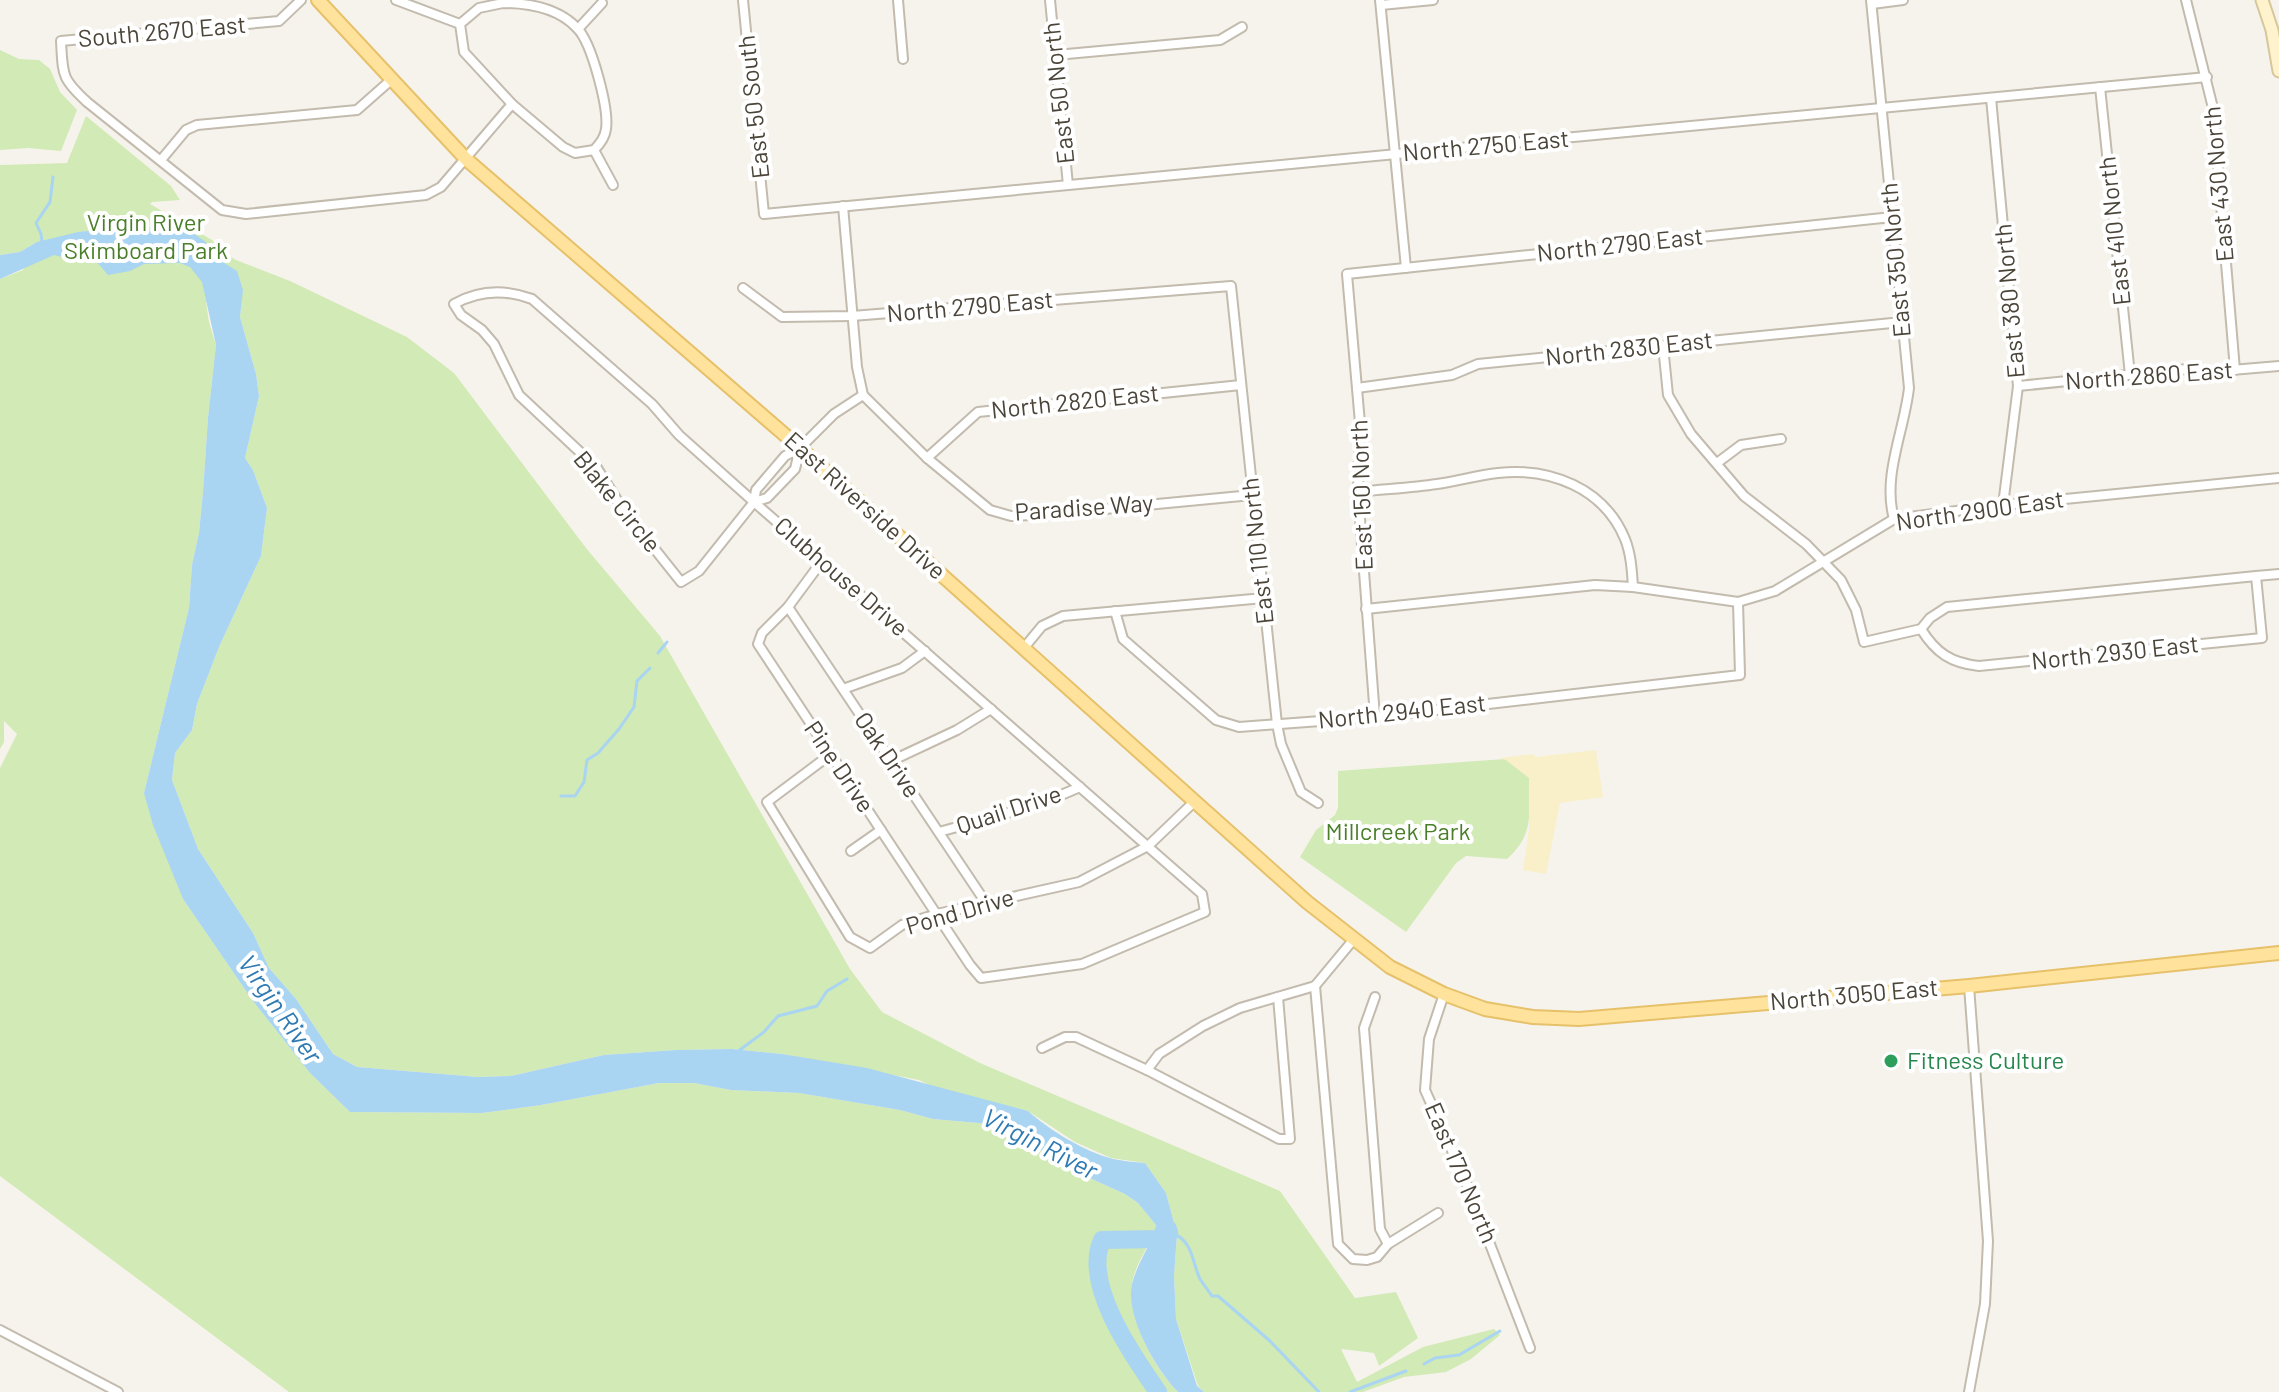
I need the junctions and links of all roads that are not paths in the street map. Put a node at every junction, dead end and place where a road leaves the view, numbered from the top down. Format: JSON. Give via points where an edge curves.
{"nodes":[{"id":1,"x":301,"y":0,"type":"edge"},
{"id":2,"x":318,"y":0,"type":"edge"},
{"id":3,"x":396,"y":0,"type":"edge"},
{"id":4,"x":743,"y":0,"type":"edge"},
{"id":5,"x":898,"y":0,"type":"edge"},
{"id":6,"x":1050,"y":0,"type":"edge"},
{"id":7,"x":1433,"y":0,"type":"edge"},
{"id":8,"x":1903,"y":0,"type":"edge"},
{"id":9,"x":2186,"y":0,"type":"edge"},
{"id":10,"x":2262,"y":0,"type":"edge"},
{"id":11,"x":1872,"y":2,"type":"edge"},
{"id":12,"x":602,"y":3,"type":"dead end"},
{"id":13,"x":1380,"y":3,"type":"edge"},
{"id":14,"x":460,"y":24,"type":"junction"},
{"id":15,"x":1242,"y":27,"type":"dead end"},
{"id":16,"x":578,"y":29,"type":"junction"},
{"id":17,"x":1056,"y":55,"type":"junction"},
{"id":18,"x":903,"y":59,"type":"dead end"},
{"id":19,"x":2279,"y":71,"type":"edge"},
{"id":20,"x":2207,"y":77,"type":"junction"},
{"id":21,"x":391,"y":80,"type":"junction"},
{"id":22,"x":2100,"y":87,"type":"junction"},
{"id":23,"x":1991,"y":98,"type":"junction"},
{"id":24,"x":512,"y":104,"type":"junction"},
{"id":25,"x":1882,"y":108,"type":"junction"},
{"id":26,"x":594,"y":150,"type":"junction"},
{"id":27,"x":1395,"y":154,"type":"junction"},
{"id":28,"x":466,"y":159,"type":"junction"},
{"id":29,"x":161,"y":160,"type":"junction"},
{"id":30,"x":613,"y":185,"type":"dead end"},
{"id":31,"x":1068,"y":185,"type":"junction"},
{"id":32,"x":843,"y":206,"type":"junction"},
{"id":33,"x":764,"y":214,"type":"joint"},
{"id":34,"x":1892,"y":217,"type":"junction"},
{"id":35,"x":1406,"y":268,"type":"junction"},
{"id":36,"x":1347,"y":274,"type":"joint"},
{"id":37,"x":1231,"y":286,"type":"joint"},
{"id":38,"x":743,"y":288,"type":"dead end"},
{"id":39,"x":454,"y":304,"type":"joint"},
{"id":40,"x":852,"y":316,"type":"junction"},
{"id":41,"x":1902,"y":322,"type":"junction"},
{"id":42,"x":1663,"y":346,"type":"junction"},
{"id":43,"x":2279,"y":366,"type":"edge"},
{"id":44,"x":2235,"y":370,"type":"junction"},
{"id":45,"x":2130,"y":375,"type":"junction"},
{"id":46,"x":1241,"y":385,"type":"junction"},
{"id":47,"x":2018,"y":386,"type":"junction"},
{"id":48,"x":1357,"y":388,"type":"junction"},
{"id":49,"x":863,"y":395,"type":"junction"},
{"id":50,"x":1781,"y":439,"type":"dead end"},
{"id":51,"x":800,"y":448,"type":"junction"},
{"id":52,"x":927,"y":458,"type":"junction"},
{"id":53,"x":1717,"y":463,"type":"junction"},
{"id":54,"x":2279,"y":478,"type":"edge"},
{"id":55,"x":1358,"y":492,"type":"junction"},
{"id":56,"x":1252,"y":495,"type":"junction"},
{"id":57,"x":754,"y":502,"type":"junction"},
{"id":58,"x":2003,"y":505,"type":"junction"},
{"id":59,"x":1894,"y":519,"type":"junction"},
{"id":60,"x":822,"y":561,"type":"junction"},
{"id":61,"x":1823,"y":563,"type":"junction"},
{"id":62,"x":2279,"y":574,"type":"edge"},
{"id":63,"x":2256,"y":576,"type":"junction"},
{"id":64,"x":1633,"y":587,"type":"junction"},
{"id":65,"x":1264,"y":598,"type":"junction"},
{"id":66,"x":1738,"y":602,"type":"junction"},
{"id":67,"x":788,"y":607,"type":"junction"},
{"id":68,"x":1366,"y":609,"type":"junction"},
{"id":69,"x":1115,"y":611,"type":"junction"},
{"id":70,"x":1921,"y":629,"type":"junction"},
{"id":71,"x":1023,"y":649,"type":"junction"},
{"id":72,"x":925,"y":651,"type":"junction"},
{"id":73,"x":843,"y":689,"type":"junction"},
{"id":74,"x":991,"y":709,"type":"junction"},
{"id":75,"x":1375,"y":717,"type":"junction"},
{"id":76,"x":1277,"y":724,"type":"junction"},
{"id":77,"x":831,"y":754,"type":"junction"},
{"id":78,"x":891,"y":761,"type":"junction"},
{"id":79,"x":1080,"y":787,"type":"junction"},
{"id":80,"x":1194,"y":802,"type":"junction"},
{"id":81,"x":1318,"y":803,"type":"dead end"},
{"id":82,"x":881,"y":830,"type":"junction"},
{"id":83,"x":939,"y":832,"type":"junction"},
{"id":84,"x":1148,"y":846,"type":"junction"},
{"id":85,"x":851,"y":851,"type":"dead end"},
{"id":86,"x":986,"y":903,"type":"junction"},
{"id":87,"x":937,"y":914,"type":"junction"},
{"id":88,"x":1354,"y":939,"type":"junction"},
{"id":89,"x":2279,"y":953,"type":"edge"},
{"id":90,"x":981,"y":978,"type":"joint"},
{"id":91,"x":1315,"y":986,"type":"junction"},
{"id":92,"x":1969,"y":986,"type":"junction"},
{"id":93,"x":1438,"y":991,"type":"junction"},
{"id":94,"x":1278,"y":997,"type":"junction"},
{"id":95,"x":1375,"y":997,"type":"dead end"},
{"id":96,"x":1042,"y":1048,"type":"dead end"},
{"id":97,"x":1147,"y":1070,"type":"junction"},
{"id":98,"x":1438,"y":1213,"type":"dead end"},
{"id":99,"x":1388,"y":1244,"type":"junction"},
{"id":100,"x":0,"y":1330,"type":"edge"},
{"id":101,"x":1530,"y":1348,"type":"dead end"},
{"id":102,"x":100,"y":1382,"type":"junction"},
{"id":103,"x":95,"y":1392,"type":"edge"},
{"id":104,"x":118,"y":1392,"type":"edge"},
{"id":105,"x":1969,"y":1392,"type":"edge"}],
"edges":[{"from":1,"to":29,"type":"street","name":"South 2670 East","via":[[279,21],[61,41],[68,85]]},
{"from":2,"to":21,"type":"main road","name":"East Riverside Drive"},
{"from":3,"to":14,"type":"street"},
{"from":4,"to":33,"type":"street","name":"East 50 South"},
{"from":5,"to":18,"type":"street"},
{"from":6,"to":17,"type":"street","name":"East 50 North"},
{"from":7,"to":13,"type":"street"},
{"from":8,"to":11,"type":"street"},
{"from":9,"to":20,"type":"street","name":"East 430 North"},
{"from":10,"to":19,"type":"street"},
{"from":11,"to":25,"type":"street","name":"East 350 North"},
{"from":12,"to":16,"type":"street"},
{"from":13,"to":27,"type":"street"},
{"from":14,"to":16,"type":"street","via":[[479,8],[525,3],[546,8]]},
{"from":14,"to":24,"type":"street","via":[[464,52]]},
{"from":15,"to":17,"type":"street","via":[[1220,40]]},
{"from":16,"to":26,"type":"street","via":[[591,55],[607,128]]},
{"from":17,"to":31,"type":"street","name":"East 50 North"},
{"from":20,"to":22,"type":"street","name":"North 2750 East"},
{"from":20,"to":44,"type":"street","name":"East 430 North"},
{"from":21,"to":28,"type":"main road","name":"East Riverside Drive"},
{"from":21,"to":29,"type":"street","via":[[357,110],[197,125],[186,130]]},
{"from":22,"to":23,"type":"street","name":"North 2750 East"},
{"from":22,"to":45,"type":"street","name":"East 410 North"},
{"from":23,"to":25,"type":"street","name":"North 2750 East"},
{"from":23,"to":47,"type":"street","name":"East 380 North"},
{"from":24,"to":26,"type":"street","via":[[563,147],[575,153]]},
{"from":24,"to":28,"type":"street"},
{"from":25,"to":27,"type":"street","name":"North 2750 East"},
{"from":25,"to":34,"type":"street","name":"East 350 North"},
{"from":26,"to":30,"type":"street"},
{"from":27,"to":31,"type":"street","name":"North 2750 East"},
{"from":27,"to":35,"type":"street"},
{"from":28,"to":29,"type":"street","via":[[441,187],[426,195],[246,214],[222,210]]},
{"from":28,"to":51,"type":"main road","name":"East Riverside Drive"},
{"from":31,"to":32,"type":"street","name":"North 2750 East"},
{"from":32,"to":33,"type":"street","name":"North 2750 East"},
{"from":32,"to":40,"type":"street"},
{"from":34,"to":35,"type":"street","name":"North 2790 East"},
{"from":34,"to":41,"type":"street","name":"East 350 North"},
{"from":35,"to":36,"type":"street","name":"North 2790 East"},
{"from":36,"to":48,"type":"street","name":"East 150 North"},
{"from":37,"to":40,"type":"street","name":"North 2790 East"},
{"from":37,"to":46,"type":"street","name":"East 110 North"},
{"from":38,"to":40,"type":"street","name":"North 2790 East","via":[[782,317]]},
{"from":39,"to":57,"type":"street","name":"Clubhouse Drive","via":[[470,295],[512,291],[532,299]]},
{"from":39,"to":57,"type":"street","name":"Blake Circle","via":[[494,344],[519,395],[597,468],[681,582],[699,571]]},
{"from":40,"to":49,"type":"street"},
{"from":41,"to":42,"type":"street","name":"North 2830 East"},
{"from":41,"to":59,"type":"street","name":"East 350 North","via":[[1909,388],[1891,472]]},
{"from":42,"to":48,"type":"street","name":"North 2830 East","via":[[1478,364],[1452,375]]},
{"from":42,"to":53,"type":"street","via":[[1668,395],[1691,434]]},
{"from":43,"to":44,"type":"street","name":"North 2860 East"},
{"from":44,"to":45,"type":"street","name":"North 2860 East"},
{"from":45,"to":47,"type":"street","name":"North 2860 East"},
{"from":46,"to":52,"type":"street","name":"North 2820 East","via":[[978,412]]},
{"from":46,"to":56,"type":"street","name":"East 110 North"},
{"from":47,"to":58,"type":"street","name":"East 380 North"},
{"from":48,"to":55,"type":"street","name":"East 150 North"},
{"from":49,"to":51,"type":"street","via":[[834,414]]},
{"from":49,"to":52,"type":"street","name":"Paradise Way"},
{"from":50,"to":53,"type":"street","via":[[1741,445]]},
{"from":51,"to":57,"type":"street","via":[[785,456],[756,490]]},
{"from":51,"to":57,"type":"street","via":[[795,469],[767,498]]},
{"from":51,"to":71,"type":"main road","name":"East Riverside Drive"},
{"from":52,"to":56,"type":"street","name":"Paradise Way","via":[[990,510],[1011,516]]},
{"from":53,"to":61,"type":"street","via":[[1744,496]]},
{"from":54,"to":58,"type":"street","name":"North 2900 East"},
{"from":55,"to":64,"type":"street","via":[[1498,473],[1557,477],[1583,489],[1616,522],[1630,558]]},
{"from":55,"to":68,"type":"street","name":"East 150 North"},
{"from":56,"to":65,"type":"street","name":"East 110 North"},
{"from":57,"to":60,"type":"street","name":"Clubhouse Drive"},
{"from":58,"to":59,"type":"street","name":"North 2900 East"},
{"from":59,"to":61,"type":"street","name":"North 2900 East"},
{"from":60,"to":67,"type":"street","name":"Pine Drive"},
{"from":60,"to":72,"type":"street","name":"Clubhouse Drive"},
{"from":61,"to":66,"type":"street","name":"North 2900 East","via":[[1775,591]]},
{"from":61,"to":70,"type":"street","via":[[1841,580],[1864,642]]},
{"from":62,"to":63,"type":"street"},
{"from":63,"to":70,"type":"street","via":[[1947,607]]},
{"from":63,"to":70,"type":"street","name":"North 2930 East","via":[[2262,638],[1979,666],[1944,657]]},
{"from":64,"to":66,"type":"street","name":"North 2900 East"},
{"from":64,"to":68,"type":"street","name":"North 2900 East","via":[[1595,585]]},
{"from":65,"to":69,"type":"street"},
{"from":65,"to":76,"type":"street","name":"East 110 North"},
{"from":66,"to":75,"type":"street","name":"North 2940 East","via":[[1740,675]]},
{"from":67,"to":73,"type":"street","name":"Oak Drive"},
{"from":67,"to":77,"type":"street","name":"Pine Drive","via":[[758,644]]},
{"from":68,"to":75,"type":"street","name":"East 150 North"},
{"from":69,"to":71,"type":"street","via":[[1063,616],[1042,626]]},
{"from":69,"to":76,"type":"street","name":"North 2940 East","via":[[1123,639],[1216,720],[1239,727]]},
{"from":71,"to":80,"type":"main road","name":"East Riverside Drive"},
{"from":72,"to":73,"type":"street","via":[[902,668]]},
{"from":72,"to":74,"type":"street","name":"Clubhouse Drive"},
{"from":73,"to":78,"type":"street","name":"Oak Drive"},
{"from":74,"to":78,"type":"street"},
{"from":74,"to":79,"type":"street","name":"Clubhouse Drive"},
{"from":75,"to":76,"type":"street","name":"North 2940 East"},
{"from":76,"to":81,"type":"street","name":"East 110 North","via":[[1301,792]]},
{"from":77,"to":82,"type":"street","name":"Pine Drive"},
{"from":77,"to":87,"type":"street","name":"Pond Drive","via":[[767,802],[850,937],[870,948],[902,925]]},
{"from":78,"to":83,"type":"street","name":"Oak Drive"},
{"from":79,"to":83,"type":"street","name":"Quail Drive","via":[[1040,804]]},
{"from":79,"to":84,"type":"street","name":"Clubhouse Drive"},
{"from":80,"to":84,"type":"street","name":"Pond Drive"},
{"from":80,"to":88,"type":"main road","name":"East Riverside Drive"},
{"from":82,"to":85,"type":"street"},
{"from":82,"to":87,"type":"street","name":"Pine Drive"},
{"from":83,"to":86,"type":"street","name":"Oak Drive"},
{"from":84,"to":86,"type":"street","name":"Pond Drive","via":[[1079,882]]},
{"from":84,"to":90,"type":"street","name":"Clubhouse Drive","via":[[1202,894],[1205,912],[1082,964]]},
{"from":86,"to":87,"type":"street","name":"Pond Drive"},
{"from":87,"to":90,"type":"street","name":"Pine Drive"},
{"from":88,"to":91,"type":"street"},
{"from":88,"to":93,"type":"main road","name":"East Riverside Drive","via":[[1390,967]]},
{"from":89,"to":92,"type":"main road","name":"North 3050 East"},
{"from":91,"to":94,"type":"street"},
{"from":91,"to":99,"type":"street","via":[[1338,1244],[1353,1259],[1367,1260]]},
{"from":92,"to":93,"type":"main road","name":"North 3050 East","via":[[1579,1019],[1485,1009]]},
{"from":92,"to":105,"type":"street","via":[[1988,1241],[1985,1304]]},
{"from":93,"to":101,"type":"street","name":"East 170 North","via":[[1425,1090]]},
{"from":94,"to":97,"type":"street","via":[[1203,1026],[1159,1054]]},
{"from":94,"to":97,"type":"street","via":[[1290,1139],[1279,1139]]},
{"from":95,"to":99,"type":"street","via":[[1364,1028],[1380,1229]]},
{"from":96,"to":97,"type":"street","via":[[1076,1037]]},
{"from":98,"to":99,"type":"street"},
{"from":100,"to":102,"type":"street"},
{"from":102,"to":103,"type":"street"},
{"from":102,"to":104,"type":"street"}]}
